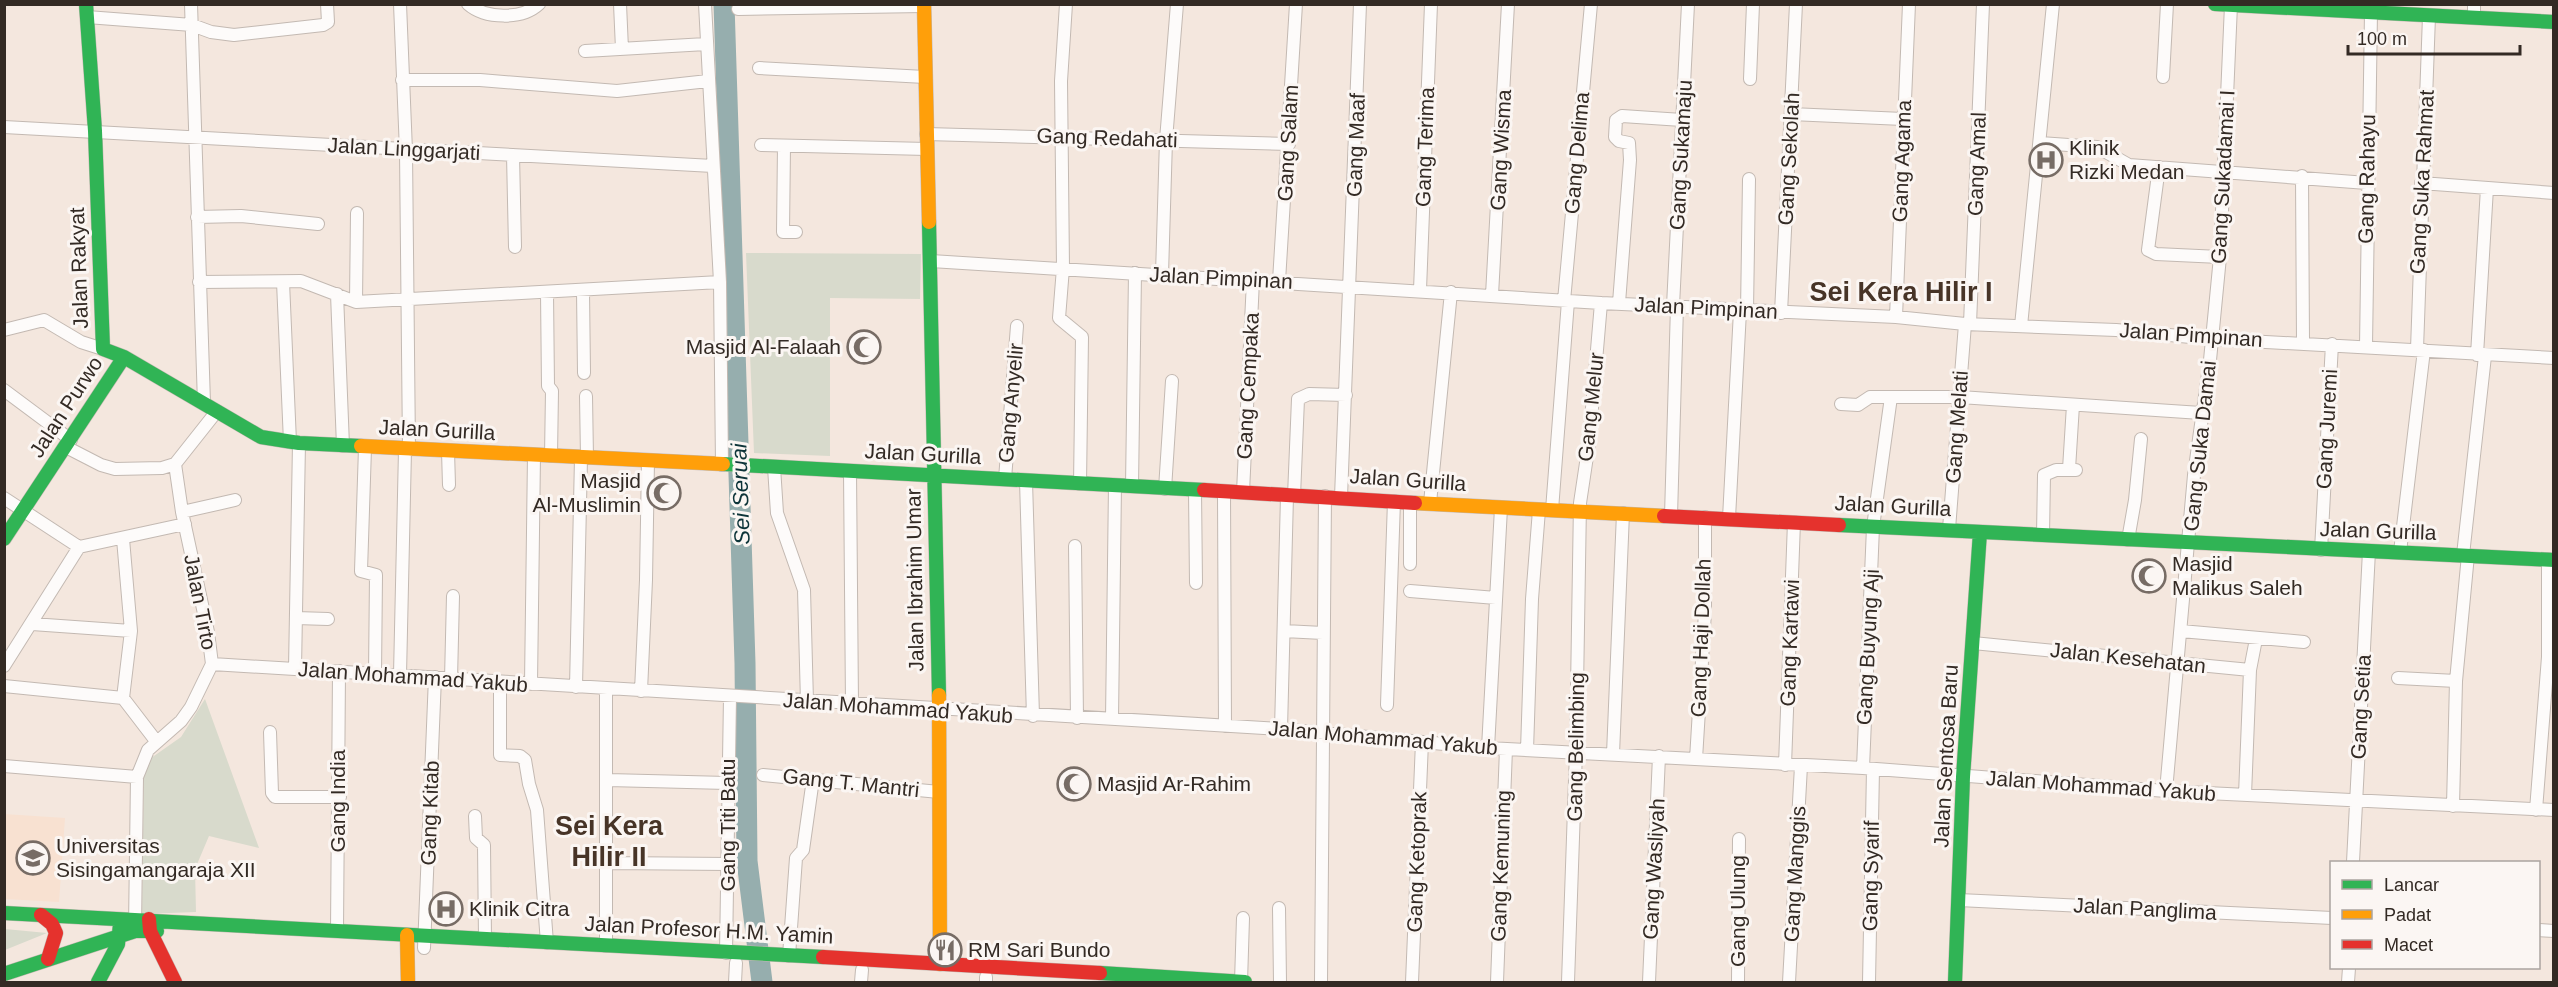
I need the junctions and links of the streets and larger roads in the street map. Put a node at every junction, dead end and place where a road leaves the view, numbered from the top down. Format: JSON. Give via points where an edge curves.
{"nodes":[{"id":1,"x":191,"y":4,"type":"edge"},
{"id":2,"x":327,"y":4,"type":"edge"},
{"id":3,"x":400,"y":4,"type":"edge"},
{"id":4,"x":468,"y":4,"type":"edge"},
{"id":5,"x":539,"y":4,"type":"edge"},
{"id":6,"x":620,"y":4,"type":"edge"},
{"id":7,"x":705,"y":4,"type":"edge"},
{"id":8,"x":1066,"y":4,"type":"edge"},
{"id":9,"x":1177,"y":4,"type":"edge"},
{"id":10,"x":1296,"y":4,"type":"edge"},
{"id":11,"x":1360,"y":4,"type":"edge"},
{"id":12,"x":1431,"y":4,"type":"edge"},
{"id":13,"x":1508,"y":4,"type":"edge"},
{"id":14,"x":1591,"y":4,"type":"edge"},
{"id":15,"x":1688,"y":4,"type":"edge"},
{"id":16,"x":1753,"y":4,"type":"edge"},
{"id":17,"x":1796,"y":4,"type":"edge"},
{"id":18,"x":1909,"y":4,"type":"edge"},
{"id":19,"x":1983,"y":4,"type":"edge"},
{"id":20,"x":2053,"y":4,"type":"edge"},
{"id":21,"x":2167,"y":4,"type":"edge"},
{"id":22,"x":2215,"y":4,"type":"edge"},
{"id":23,"x":924,"y":5,"type":"edge"},
{"id":24,"x":2231,"y":5,"type":"edge"},
{"id":25,"x":2251,"y":5,"type":"edge"},
{"id":26,"x":795,"y":6,"type":"edge"},
{"id":27,"x":2341,"y":8,"type":"edge"},
{"id":28,"x":738,"y":9,"type":"dead end"},
{"id":29,"x":87,"y":10,"type":"edge"},
{"id":30,"x":2375,"y":10,"type":"edge"},
{"id":31,"x":2474,"y":11,"type":"edge"},
{"id":32,"x":2424,"y":12,"type":"edge"},
{"id":33,"x":2553,"y":22,"type":"edge"},
{"id":34,"x":192,"y":25,"type":"junction"},
{"id":35,"x":706,"y":44,"type":"junction"},
{"id":36,"x":622,"y":49,"type":"junction"},
{"id":37,"x":585,"y":51,"type":"dead end"},
{"id":38,"x":759,"y":68,"type":"dead end"},
{"id":39,"x":925,"y":77,"type":"junction"},
{"id":40,"x":2163,"y":77,"type":"dead end"},
{"id":41,"x":1750,"y":79,"type":"dead end"},
{"id":42,"x":402,"y":80,"type":"junction"},
{"id":43,"x":708,"y":81,"type":"junction"},
{"id":44,"x":1791,"y":114,"type":"junction"},
{"id":45,"x":1903,"y":119,"type":"junction"},
{"id":46,"x":1682,"y":120,"type":"junction"},
{"id":47,"x":4,"y":127,"type":"edge"},
{"id":48,"x":95,"y":131,"type":"junction"},
{"id":49,"x":926,"y":134,"type":"junction"},
{"id":50,"x":1061,"y":136,"type":"junction"},
{"id":51,"x":197,"y":137,"type":"junction"},
{"id":52,"x":1166,"y":140,"type":"junction"},
{"id":53,"x":2040,"y":143,"type":"junction"},
{"id":54,"x":1288,"y":144,"type":"junction"},
{"id":55,"x":761,"y":145,"type":"dead end"},
{"id":56,"x":784,"y":146,"type":"junction"},
{"id":57,"x":927,"y":149,"type":"junction"},
{"id":58,"x":406,"y":151,"type":"junction"},
{"id":59,"x":513,"y":155,"type":"junction"},
{"id":60,"x":713,"y":166,"type":"junction"},
{"id":61,"x":2159,"y":167,"type":"junction"},
{"id":62,"x":2224,"y":171,"type":"junction"},
{"id":63,"x":2302,"y":176,"type":"junction"},
{"id":64,"x":1749,"y":179,"type":"dead end"},
{"id":65,"x":2367,"y":183,"type":"junction"},
{"id":66,"x":2421,"y":183,"type":"junction"},
{"id":67,"x":2487,"y":188,"type":"junction"},
{"id":68,"x":2553,"y":193,"type":"edge"},
{"id":69,"x":357,"y":213,"type":"dead end"},
{"id":70,"x":197,"y":217,"type":"junction"},
{"id":71,"x":318,"y":224,"type":"dead end"},
{"id":72,"x":796,"y":232,"type":"dead end"},
{"id":73,"x":515,"y":247,"type":"dead end"},
{"id":74,"x":2220,"y":257,"type":"junction"},
{"id":75,"x":931,"y":261,"type":"junction"},
{"id":76,"x":1063,"y":268,"type":"junction"},
{"id":77,"x":1135,"y":273,"type":"junction"},
{"id":78,"x":1162,"y":274,"type":"junction"},
{"id":79,"x":1253,"y":280,"type":"junction"},
{"id":80,"x":1279,"y":281,"type":"junction"},
{"id":81,"x":199,"y":282,"type":"junction"},
{"id":82,"x":283,"y":282,"type":"junction"},
{"id":83,"x":720,"y":282,"type":"junction"},
{"id":84,"x":1351,"y":286,"type":"junction"},
{"id":85,"x":1420,"y":290,"type":"junction"},
{"id":86,"x":583,"y":291,"type":"junction"},
{"id":87,"x":547,"y":292,"type":"junction"},
{"id":88,"x":1451,"y":292,"type":"junction"},
{"id":89,"x":337,"y":294,"type":"junction"},
{"id":90,"x":1492,"y":295,"type":"junction"},
{"id":91,"x":408,"y":299,"type":"junction"},
{"id":92,"x":1566,"y":301,"type":"junction"},
{"id":93,"x":356,"y":302,"type":"junction"},
{"id":94,"x":1602,"y":303,"type":"junction"},
{"id":95,"x":1619,"y":303,"type":"junction"},
{"id":96,"x":1675,"y":306,"type":"junction"},
{"id":97,"x":1743,"y":311,"type":"junction"},
{"id":98,"x":1781,"y":313,"type":"junction"},
{"id":99,"x":1896,"y":317,"type":"junction"},
{"id":100,"x":1967,"y":324,"type":"junction"},
{"id":101,"x":1017,"y":326,"type":"dead end"},
{"id":102,"x":2021,"y":326,"type":"junction"},
{"id":103,"x":4,"y":330,"type":"edge"},
{"id":104,"x":2303,"y":342,"type":"junction"},
{"id":105,"x":2211,"y":344,"type":"junction"},
{"id":106,"x":2332,"y":344,"type":"junction"},
{"id":107,"x":2366,"y":346,"type":"junction"},
{"id":108,"x":103,"y":349,"type":"junction"},
{"id":109,"x":2420,"y":350,"type":"junction"},
{"id":110,"x":2481,"y":355,"type":"junction"},
{"id":111,"x":124,"y":357,"type":"junction"},
{"id":112,"x":2553,"y":358,"type":"edge"},
{"id":113,"x":584,"y":373,"type":"dead end"},
{"id":114,"x":1172,"y":381,"type":"dead end"},
{"id":115,"x":4,"y":390,"type":"edge"},
{"id":116,"x":1346,"y":395,"type":"junction"},
{"id":117,"x":586,"y":396,"type":"dead end"},
{"id":118,"x":1891,"y":397,"type":"junction"},
{"id":119,"x":1960,"y":397,"type":"junction"},
{"id":120,"x":204,"y":403,"type":"junction"},
{"id":121,"x":1841,"y":404,"type":"dead end"},
{"id":122,"x":2073,"y":405,"type":"junction"},
{"id":123,"x":217,"y":411,"type":"junction"},
{"id":124,"x":2201,"y":413,"type":"junction"},
{"id":125,"x":261,"y":437,"type":"joint"},
{"id":126,"x":2141,"y":439,"type":"dead end"},
{"id":127,"x":295,"y":443,"type":"junction"},
{"id":128,"x":68,"y":444,"type":"junction"},
{"id":129,"x":343,"y":446,"type":"junction"},
{"id":130,"x":365,"y":448,"type":"junction"},
{"id":131,"x":407,"y":450,"type":"junction"},
{"id":132,"x":448,"y":452,"type":"junction"},
{"id":133,"x":534,"y":455,"type":"junction"},
{"id":134,"x":551,"y":456,"type":"junction"},
{"id":135,"x":584,"y":458,"type":"junction"},
{"id":136,"x":648,"y":461,"type":"junction"},
{"id":137,"x":175,"y":464,"type":"junction"},
{"id":138,"x":726,"y":465,"type":"junction"},
{"id":139,"x":767,"y":467,"type":"junction"},
{"id":140,"x":850,"y":471,"type":"junction"},
{"id":141,"x":934,"y":474,"type":"junction"},
{"id":142,"x":1005,"y":479,"type":"junction"},
{"id":143,"x":1026,"y":481,"type":"junction"},
{"id":144,"x":449,"y":484,"type":"dead end"},
{"id":145,"x":1080,"y":484,"type":"junction"},
{"id":146,"x":1115,"y":485,"type":"junction"},
{"id":147,"x":1132,"y":486,"type":"junction"},
{"id":148,"x":1165,"y":489,"type":"junction"},
{"id":149,"x":1195,"y":490,"type":"junction"},
{"id":150,"x":1224,"y":492,"type":"junction"},
{"id":151,"x":1243,"y":492,"type":"junction"},
{"id":152,"x":1290,"y":496,"type":"junction"},
{"id":153,"x":1325,"y":496,"type":"junction"},
{"id":154,"x":1341,"y":497,"type":"junction"},
{"id":155,"x":4,"y":498,"type":"edge"},
{"id":156,"x":235,"y":500,"type":"dead end"},
{"id":157,"x":1394,"y":501,"type":"junction"},
{"id":158,"x":1410,"y":502,"type":"junction"},
{"id":159,"x":1430,"y":503,"type":"junction"},
{"id":160,"x":1501,"y":507,"type":"junction"},
{"id":161,"x":23,"y":510,"type":"junction"},
{"id":162,"x":1546,"y":510,"type":"junction"},
{"id":163,"x":1580,"y":511,"type":"junction"},
{"id":164,"x":1623,"y":513,"type":"junction"},
{"id":165,"x":1671,"y":516,"type":"junction"},
{"id":166,"x":1705,"y":517,"type":"junction"},
{"id":167,"x":184,"y":518,"type":"junction"},
{"id":168,"x":1729,"y":518,"type":"junction"},
{"id":169,"x":1794,"y":522,"type":"junction"},
{"id":170,"x":1873,"y":527,"type":"junction"},
{"id":171,"x":1949,"y":529,"type":"junction"},
{"id":172,"x":1980,"y":532,"type":"junction"},
{"id":173,"x":2043,"y":535,"type":"junction"},
{"id":174,"x":4,"y":539,"type":"edge"},
{"id":175,"x":123,"y":539,"type":"junction"},
{"id":176,"x":2128,"y":540,"type":"junction"},
{"id":177,"x":2189,"y":543,"type":"junction"},
{"id":178,"x":1075,"y":546,"type":"dead end"},
{"id":179,"x":79,"y":547,"type":"junction"},
{"id":180,"x":2321,"y":550,"type":"junction"},
{"id":181,"x":2369,"y":551,"type":"junction"},
{"id":182,"x":2400,"y":552,"type":"junction"},
{"id":183,"x":2466,"y":555,"type":"junction"},
{"id":184,"x":2551,"y":560,"type":"edge"},
{"id":185,"x":1410,"y":564,"type":"dead end"},
{"id":186,"x":1196,"y":583,"type":"dead end"},
{"id":187,"x":1410,"y":591,"type":"dead end"},
{"id":188,"x":453,"y":596,"type":"dead end"},
{"id":189,"x":1496,"y":597,"type":"junction"},
{"id":190,"x":296,"y":618,"type":"junction"},
{"id":191,"x":328,"y":619,"type":"dead end"},
{"id":192,"x":32,"y":624,"type":"junction"},
{"id":193,"x":131,"y":631,"type":"junction"},
{"id":194,"x":1284,"y":631,"type":"junction"},
{"id":195,"x":2181,"y":631,"type":"junction"},
{"id":196,"x":1323,"y":633,"type":"junction"},
{"id":197,"x":2256,"y":639,"type":"junction"},
{"id":198,"x":2304,"y":642,"type":"dead end"},
{"id":199,"x":1973,"y":643,"type":"junction"},
{"id":200,"x":2178,"y":663,"type":"junction"},
{"id":201,"x":212,"y":664,"type":"junction"},
{"id":202,"x":4,"y":666,"type":"edge"},
{"id":203,"x":296,"y":669,"type":"junction"},
{"id":204,"x":2250,"y":670,"type":"junction"},
{"id":205,"x":339,"y":671,"type":"junction"},
{"id":206,"x":375,"y":674,"type":"junction"},
{"id":207,"x":400,"y":675,"type":"junction"},
{"id":208,"x":435,"y":678,"type":"junction"},
{"id":209,"x":2398,"y":678,"type":"dead end"},
{"id":210,"x":451,"y":679,"type":"junction"},
{"id":211,"x":2456,"y":681,"type":"junction"},
{"id":212,"x":500,"y":682,"type":"junction"},
{"id":213,"x":531,"y":684,"type":"junction"},
{"id":214,"x":4,"y":686,"type":"edge"},
{"id":215,"x":576,"y":687,"type":"junction"},
{"id":216,"x":606,"y":688,"type":"junction"},
{"id":217,"x":641,"y":691,"type":"junction"},
{"id":218,"x":123,"y":698,"type":"junction"},
{"id":219,"x":735,"y":698,"type":"junction"},
{"id":220,"x":807,"y":702,"type":"junction"},
{"id":221,"x":852,"y":704,"type":"junction"},
{"id":222,"x":1387,"y":705,"type":"dead end"},
{"id":223,"x":939,"y":710,"type":"junction"},
{"id":224,"x":1033,"y":716,"type":"junction"},
{"id":225,"x":1077,"y":718,"type":"junction"},
{"id":226,"x":1112,"y":719,"type":"junction"},
{"id":227,"x":1225,"y":726,"type":"junction"},
{"id":228,"x":1281,"y":729,"type":"junction"},
{"id":229,"x":270,"y":732,"type":"dead end"},
{"id":230,"x":1322,"y":732,"type":"junction"},
{"id":231,"x":156,"y":741,"type":"junction"},
{"id":232,"x":1422,"y":742,"type":"junction"},
{"id":233,"x":1488,"y":748,"type":"junction"},
{"id":234,"x":1506,"y":749,"type":"junction"},
{"id":235,"x":1527,"y":750,"type":"junction"},
{"id":236,"x":1576,"y":751,"type":"junction"},
{"id":237,"x":1613,"y":754,"type":"junction"},
{"id":238,"x":1659,"y":756,"type":"junction"},
{"id":239,"x":1696,"y":759,"type":"junction"},
{"id":240,"x":1785,"y":765,"type":"junction"},
{"id":241,"x":4,"y":766,"type":"edge"},
{"id":242,"x":1801,"y":766,"type":"junction"},
{"id":243,"x":1868,"y":769,"type":"junction"},
{"id":244,"x":763,"y":775,"type":"dead end"},
{"id":245,"x":137,"y":777,"type":"junction"},
{"id":246,"x":1963,"y":777,"type":"junction"},
{"id":247,"x":813,"y":779,"type":"junction"},
{"id":248,"x":608,"y":780,"type":"junction"},
{"id":249,"x":727,"y":783,"type":"junction"},
{"id":250,"x":2166,"y":791,"type":"junction"},
{"id":251,"x":939,"y":792,"type":"junction"},
{"id":252,"x":2244,"y":795,"type":"junction"},
{"id":253,"x":340,"y":797,"type":"junction"},
{"id":254,"x":2356,"y":802,"type":"junction"},
{"id":255,"x":2453,"y":806,"type":"junction"},
{"id":256,"x":2536,"y":810,"type":"junction"},
{"id":257,"x":2553,"y":810,"type":"edge"},
{"id":258,"x":476,"y":816,"type":"dead end"},
{"id":259,"x":1738,"y":839,"type":"dead end"},
{"id":260,"x":2353,"y":861,"type":"edge"},
{"id":261,"x":606,"y":862,"type":"junction"},
{"id":262,"x":729,"y":864,"type":"junction"},
{"id":263,"x":1959,"y":900,"type":"junction"},
{"id":264,"x":1279,"y":908,"type":"dead end"},
{"id":265,"x":4,"y":914,"type":"edge"},
{"id":266,"x":41,"y":915,"type":"junction"},
{"id":267,"x":119,"y":918,"type":"junction"},
{"id":268,"x":1243,"y":918,"type":"dead end"},
{"id":269,"x":2330,"y":918,"type":"edge"},
{"id":270,"x":142,"y":925,"type":"junction"},
{"id":271,"x":337,"y":931,"type":"junction"},
{"id":272,"x":120,"y":936,"type":"junction"},
{"id":273,"x":485,"y":939,"type":"junction"},
{"id":274,"x":407,"y":941,"type":"junction"},
{"id":275,"x":424,"y":942,"type":"junction"},
{"id":276,"x":547,"y":943,"type":"junction"},
{"id":277,"x":606,"y":946,"type":"junction"},
{"id":278,"x":726,"y":953,"type":"junction"},
{"id":279,"x":789,"y":956,"type":"junction"},
{"id":280,"x":48,"y":959,"type":"junction"},
{"id":281,"x":744,"y":960,"type":"junction"},
{"id":282,"x":774,"y":960,"type":"junction"},
{"id":283,"x":940,"y":969,"type":"junction"},
{"id":284,"x":4,"y":974,"type":"edge"},
{"id":285,"x":862,"y":976,"type":"edge"},
{"id":286,"x":1098,"y":978,"type":"edge"},
{"id":287,"x":986,"y":980,"type":"edge"},
{"id":288,"x":98,"y":982,"type":"edge"},
{"id":289,"x":175,"y":982,"type":"edge"},
{"id":290,"x":408,"y":982,"type":"edge"},
{"id":291,"x":735,"y":982,"type":"edge"},
{"id":292,"x":1062,"y":982,"type":"edge"},
{"id":293,"x":1243,"y":982,"type":"edge"},
{"id":294,"x":1280,"y":982,"type":"edge"},
{"id":295,"x":1321,"y":982,"type":"edge"},
{"id":296,"x":1412,"y":982,"type":"edge"},
{"id":297,"x":1497,"y":982,"type":"edge"},
{"id":298,"x":1568,"y":982,"type":"edge"},
{"id":299,"x":1649,"y":982,"type":"edge"},
{"id":300,"x":1738,"y":982,"type":"edge"},
{"id":301,"x":1789,"y":982,"type":"edge"},
{"id":302,"x":1869,"y":982,"type":"edge"},
{"id":303,"x":1955,"y":982,"type":"edge"}],
"edges":[{"from":1,"to":34,"type":"street"},
{"from":2,"to":34,"type":"street","via":[[327,23],[320,26],[234,35]]},
{"from":3,"to":42,"type":"street"},
{"from":4,"to":5,"type":"street","via":[[473,9],[513,15],[530,12]]},
{"from":6,"to":36,"type":"street"},
{"from":7,"to":35,"type":"street"},
{"from":8,"to":50,"type":"street"},
{"from":9,"to":52,"type":"street"},
{"from":10,"to":54,"type":"street","name":"Gang Salam"},
{"from":11,"to":84,"type":"street","name":"Gang Maaf"},
{"from":12,"to":85,"type":"street","name":"Gang Terima"},
{"from":13,"to":90,"type":"street","name":"Gang Wisma"},
{"from":14,"to":92,"type":"street","name":"Gang Delima"},
{"from":15,"to":46,"type":"street","name":"Gang Sukamaju"},
{"from":16,"to":41,"type":"street"},
{"from":17,"to":44,"type":"street","name":"Gang Sekolah"},
{"from":18,"to":45,"type":"street","name":"Gang Agama"},
{"from":19,"to":100,"type":"street","name":"Gang Amal"},
{"from":20,"to":53,"type":"street"},
{"from":21,"to":40,"type":"street"},
{"from":22,"to":24,"type":"street"},
{"from":23,"to":26,"type":"street"},
{"from":23,"to":39,"type":"street","name":"Jalan Ibrahim Umar"},
{"from":24,"to":25,"type":"street"},
{"from":24,"to":62,"type":"street","name":"Gang Sukadamai I"},
{"from":25,"to":27,"type":"street"},
{"from":26,"to":28,"type":"street"},
{"from":27,"to":30,"type":"street"},
{"from":29,"to":34,"type":"street"},
{"from":29,"to":48,"type":"street","name":"Jalan Rakyat"},
{"from":30,"to":32,"type":"street"},
{"from":30,"to":65,"type":"street","name":"Gang Rahayu"},
{"from":31,"to":32,"type":"street"},
{"from":31,"to":33,"type":"street"},
{"from":32,"to":66,"type":"street","name":"Gang Suka Rahmat"},
{"from":34,"to":51,"type":"street"},
{"from":35,"to":36,"type":"street"},
{"from":35,"to":43,"type":"street"},
{"from":36,"to":37,"type":"street"},
{"from":38,"to":39,"type":"street"},
{"from":39,"to":49,"type":"street","name":"Jalan Ibrahim Umar"},
{"from":42,"to":43,"type":"street","via":[[480,80],[617,91]]},
{"from":42,"to":58,"type":"street"},
{"from":43,"to":60,"type":"street"},
{"from":44,"to":45,"type":"street"},
{"from":44,"to":98,"type":"street","name":"Gang Sekolah"},
{"from":45,"to":99,"type":"street","name":"Gang Agama"},
{"from":46,"to":95,"type":"street","via":[[1622,116],[1616,120],[1615,137],[1630,144]]},
{"from":46,"to":96,"type":"street","name":"Gang Sukamaju"},
{"from":47,"to":48,"type":"street","name":"Jalan Linggarjati"},
{"from":48,"to":51,"type":"street","name":"Jalan Linggarjati"},
{"from":48,"to":108,"type":"street","name":"Jalan Rakyat"},
{"from":49,"to":50,"type":"street","name":"Gang Redahati"},
{"from":49,"to":57,"type":"street","name":"Jalan Ibrahim Umar"},
{"from":50,"to":52,"type":"street","name":"Gang Redahati"},
{"from":50,"to":76,"type":"street"},
{"from":51,"to":58,"type":"street","name":"Jalan Linggarjati"},
{"from":51,"to":70,"type":"street"},
{"from":52,"to":54,"type":"street","name":"Gang Redahati"},
{"from":52,"to":78,"type":"street"},
{"from":53,"to":61,"type":"street","via":[[2097,147],[2129,165]]},
{"from":53,"to":102,"type":"street"},
{"from":54,"to":80,"type":"street","name":"Gang Salam"},
{"from":55,"to":56,"type":"street"},
{"from":56,"to":57,"type":"street"},
{"from":56,"to":72,"type":"street","via":[[783,232]]},
{"from":57,"to":75,"type":"street","name":"Jalan Ibrahim Umar"},
{"from":58,"to":59,"type":"street","name":"Jalan Linggarjati"},
{"from":58,"to":91,"type":"street"},
{"from":59,"to":60,"type":"street","name":"Jalan Linggarjati"},
{"from":59,"to":73,"type":"street"},
{"from":60,"to":83,"type":"street"},
{"from":61,"to":62,"type":"street"},
{"from":61,"to":74,"type":"street","via":[[2148,250],[2156,254]]},
{"from":62,"to":63,"type":"street"},
{"from":62,"to":74,"type":"street","name":"Gang Sukadamai I"},
{"from":63,"to":65,"type":"street"},
{"from":63,"to":104,"type":"street"},
{"from":64,"to":97,"type":"street"},
{"from":65,"to":107,"type":"street","name":"Gang Rahayu"},
{"from":66,"to":67,"type":"street"},
{"from":66,"to":109,"type":"street","name":"Gang Suka Rahmat"},
{"from":67,"to":68,"type":"street"},
{"from":67,"to":110,"type":"street"},
{"from":69,"to":93,"type":"street"},
{"from":70,"to":71,"type":"street","via":[[241,216]]},
{"from":70,"to":81,"type":"street"},
{"from":74,"to":105,"type":"street","name":"Gang Sukadamai I"},
{"from":75,"to":76,"type":"street","name":"Jalan Pimpinan"},
{"from":75,"to":141,"type":"street","name":"Jalan Ibrahim Umar"},
{"from":76,"to":77,"type":"street","name":"Jalan Pimpinan"},
{"from":76,"to":145,"type":"street","via":[[1059,318],[1082,337]]},
{"from":77,"to":78,"type":"street","name":"Jalan Pimpinan"},
{"from":77,"to":147,"type":"street"},
{"from":78,"to":79,"type":"street","name":"Jalan Pimpinan"},
{"from":79,"to":80,"type":"street","name":"Jalan Pimpinan"},
{"from":79,"to":151,"type":"street","name":"Gang Cempaka"},
{"from":80,"to":84,"type":"street","name":"Jalan Pimpinan"},
{"from":81,"to":82,"type":"street"},
{"from":81,"to":120,"type":"street"},
{"from":82,"to":89,"type":"street","via":[[310,282]]},
{"from":82,"to":127,"type":"street"},
{"from":83,"to":86,"type":"street"},
{"from":83,"to":138,"type":"street"},
{"from":84,"to":85,"type":"street","name":"Jalan Pimpinan"},
{"from":84,"to":116,"type":"street","name":"Gang Maaf"},
{"from":85,"to":88,"type":"street","name":"Jalan Pimpinan"},
{"from":86,"to":87,"type":"street"},
{"from":86,"to":113,"type":"street"},
{"from":87,"to":91,"type":"street"},
{"from":87,"to":134,"type":"street"},
{"from":88,"to":90,"type":"street","name":"Jalan Pimpinan"},
{"from":88,"to":159,"type":"street"},
{"from":89,"to":93,"type":"street"},
{"from":89,"to":129,"type":"street"},
{"from":90,"to":92,"type":"street","name":"Jalan Pimpinan"},
{"from":91,"to":93,"type":"street"},
{"from":91,"to":131,"type":"street"},
{"from":92,"to":94,"type":"street","name":"Jalan Pimpinan"},
{"from":92,"to":162,"type":"street","name":"Gang Delima"},
{"from":94,"to":95,"type":"street","name":"Jalan Pimpinan"},
{"from":94,"to":163,"type":"street","name":"Gang Melur"},
{"from":95,"to":96,"type":"street","name":"Jalan Pimpinan"},
{"from":96,"to":97,"type":"street","name":"Jalan Pimpinan"},
{"from":96,"to":165,"type":"street","name":"Gang Sukamaju"},
{"from":97,"to":98,"type":"street","name":"Jalan Pimpinan"},
{"from":97,"to":168,"type":"street"},
{"from":98,"to":99,"type":"street","name":"Jalan Pimpinan"},
{"from":99,"to":100,"type":"street","name":"Jalan Pimpinan"},
{"from":100,"to":102,"type":"street","name":"Jalan Pimpinan"},
{"from":100,"to":119,"type":"street","name":"Gang Melati"},
{"from":101,"to":142,"type":"street","name":"Gang Anyelir"},
{"from":102,"to":105,"type":"street","name":"Jalan Pimpinan","via":[[2116,330]]},
{"from":103,"to":108,"type":"street","via":[[44,320],[81,342]]},
{"from":104,"to":105,"type":"street","name":"Jalan Pimpinan"},
{"from":104,"to":106,"type":"street","name":"Jalan Pimpinan"},
{"from":105,"to":124,"type":"street","name":"Gang Suka Damai"},
{"from":106,"to":107,"type":"street","name":"Jalan Pimpinan"},
{"from":106,"to":180,"type":"street","name":"Gang Juremi"},
{"from":107,"to":109,"type":"street","name":"Jalan Pimpinan"},
{"from":108,"to":111,"type":"street","name":"Jalan Rakyat"},
{"from":109,"to":110,"type":"street","name":"Jalan Pimpinan"},
{"from":109,"to":182,"type":"street","name":"Gang Suka Rahmat"},
{"from":110,"to":112,"type":"street","name":"Jalan Pimpinan"},
{"from":110,"to":183,"type":"street"},
{"from":111,"to":120,"type":"street","name":"Jalan Rakyat"},
{"from":111,"to":128,"type":"street","name":"Jalan Purwo"},
{"from":114,"to":148,"type":"street"},
{"from":115,"to":128,"type":"street"},
{"from":116,"to":152,"type":"street","via":[[1309,394],[1298,399]]},
{"from":116,"to":154,"type":"street","name":"Gang Maaf"},
{"from":117,"to":135,"type":"street"},
{"from":118,"to":119,"type":"street"},
{"from":118,"to":121,"type":"street","via":[[1870,397],[1858,405]]},
{"from":118,"to":170,"type":"street","name":"Gang Buyung Aji"},
{"from":119,"to":122,"type":"street"},
{"from":119,"to":171,"type":"street","name":"Gang Melati"},
{"from":120,"to":123,"type":"street","name":"Jalan Rakyat"},
{"from":122,"to":124,"type":"street"},
{"from":122,"to":173,"type":"street","via":[[2072,470],[2044,475]]},
{"from":123,"to":125,"type":"street","name":"Jalan Rakyat"},
{"from":123,"to":137,"type":"street"},
{"from":124,"to":177,"type":"street","name":"Gang Suka Damai"},
{"from":125,"to":127,"type":"street","name":"Jalan Gurilla"},
{"from":126,"to":176,"type":"street"},
{"from":127,"to":129,"type":"street","name":"Jalan Gurilla"},
{"from":127,"to":190,"type":"street"},
{"from":128,"to":137,"type":"street","via":[[101,465],[115,469],[147,470]]},
{"from":128,"to":161,"type":"street","name":"Jalan Purwo"},
{"from":129,"to":130,"type":"street","name":"Jalan Gurilla"},
{"from":130,"to":131,"type":"street","name":"Jalan Gurilla"},
{"from":130,"to":206,"type":"street","via":[[361,571],[376,574]]},
{"from":131,"to":132,"type":"street","name":"Jalan Gurilla"},
{"from":131,"to":207,"type":"street"},
{"from":132,"to":133,"type":"street","name":"Jalan Gurilla"},
{"from":132,"to":144,"type":"street"},
{"from":133,"to":134,"type":"street","name":"Jalan Gurilla"},
{"from":133,"to":213,"type":"street"},
{"from":134,"to":135,"type":"street","name":"Jalan Gurilla"},
{"from":135,"to":136,"type":"street","name":"Jalan Gurilla"},
{"from":135,"to":215,"type":"street"},
{"from":136,"to":138,"type":"street","name":"Jalan Gurilla"},
{"from":136,"to":217,"type":"street"},
{"from":137,"to":167,"type":"street","name":"Jalan Tirto"},
{"from":138,"to":139,"type":"street","name":"Jalan Gurilla"},
{"from":139,"to":140,"type":"street","name":"Jalan Gurilla"},
{"from":139,"to":220,"type":"street","via":[[777,513],[804,590]]},
{"from":140,"to":141,"type":"street","name":"Jalan Gurilla"},
{"from":140,"to":221,"type":"street"},
{"from":141,"to":142,"type":"street","name":"Jalan Gurilla"},
{"from":141,"to":223,"type":"street","name":"Jalan Ibrahim Umar"},
{"from":142,"to":143,"type":"street","name":"Jalan Gurilla"},
{"from":143,"to":145,"type":"street","name":"Jalan Gurilla"},
{"from":143,"to":224,"type":"street"},
{"from":145,"to":146,"type":"street","name":"Jalan Gurilla"},
{"from":146,"to":147,"type":"street","name":"Jalan Gurilla"},
{"from":146,"to":226,"type":"street"},
{"from":147,"to":148,"type":"street","name":"Jalan Gurilla"},
{"from":148,"to":149,"type":"street","name":"Jalan Gurilla"},
{"from":149,"to":150,"type":"street","name":"Jalan Gurilla"},
{"from":149,"to":186,"type":"street"},
{"from":150,"to":151,"type":"street","name":"Jalan Gurilla"},
{"from":150,"to":227,"type":"street"},
{"from":151,"to":152,"type":"street","name":"Jalan Gurilla"},
{"from":152,"to":153,"type":"street","name":"Jalan Gurilla"},
{"from":152,"to":194,"type":"street"},
{"from":153,"to":154,"type":"street","name":"Jalan Gurilla"},
{"from":153,"to":196,"type":"street"},
{"from":154,"to":157,"type":"street","name":"Jalan Gurilla"},
{"from":155,"to":161,"type":"street"},
{"from":156,"to":167,"type":"street"},
{"from":157,"to":158,"type":"street","name":"Jalan Gurilla"},
{"from":157,"to":222,"type":"street"},
{"from":158,"to":159,"type":"street","name":"Jalan Gurilla"},
{"from":158,"to":185,"type":"street"},
{"from":159,"to":160,"type":"street","name":"Jalan Gurilla"},
{"from":160,"to":162,"type":"street","name":"Jalan Gurilla"},
{"from":160,"to":189,"type":"street"},
{"from":161,"to":174,"type":"street","name":"Jalan Purwo"},
{"from":161,"to":179,"type":"street"},
{"from":162,"to":163,"type":"street","name":"Jalan Gurilla"},
{"from":162,"to":235,"type":"street","name":"Gang Delima","via":[[1532,600]]},
{"from":163,"to":164,"type":"street","name":"Jalan Gurilla"},
{"from":163,"to":236,"type":"street","name":"Gang Belimbing"},
{"from":164,"to":165,"type":"street","name":"Jalan Gurilla"},
{"from":164,"to":237,"type":"street"},
{"from":165,"to":166,"type":"street","name":"Jalan Gurilla"},
{"from":166,"to":168,"type":"street","name":"Jalan Gurilla"},
{"from":166,"to":239,"type":"street","name":"Gang Haji Dollah","via":[[1705,612]]},
{"from":167,"to":175,"type":"street"},
{"from":167,"to":201,"type":"street","name":"Jalan Tirto"},
{"from":168,"to":169,"type":"street","name":"Jalan Gurilla"},
{"from":169,"to":170,"type":"street","name":"Jalan Gurilla"},
{"from":169,"to":240,"type":"street","name":"Gang Kartawi"},
{"from":170,"to":171,"type":"street","name":"Jalan Gurilla"},
{"from":170,"to":243,"type":"street","name":"Gang Buyung Aji"},
{"from":171,"to":172,"type":"street","name":"Jalan Gurilla"},
{"from":172,"to":173,"type":"street","name":"Jalan Gurilla"},
{"from":172,"to":199,"type":"street","name":"Jalan Sentosa Baru"},
{"from":173,"to":176,"type":"street","name":"Jalan Gurilla"},
{"from":175,"to":179,"type":"street"},
{"from":175,"to":193,"type":"street"},
{"from":176,"to":177,"type":"street","name":"Jalan Gurilla"},
{"from":177,"to":180,"type":"street","name":"Jalan Gurilla"},
{"from":177,"to":195,"type":"street","name":"Gang Suka Damai"},
{"from":178,"to":225,"type":"street"},
{"from":179,"to":192,"type":"street"},
{"from":180,"to":181,"type":"street","name":"Jalan Gurilla"},
{"from":181,"to":182,"type":"street","name":"Jalan Gurilla"},
{"from":181,"to":254,"type":"street","name":"Gang Setia"},
{"from":182,"to":183,"type":"street","name":"Jalan Gurilla"},
{"from":183,"to":184,"type":"street","name":"Jalan Gurilla"},
{"from":183,"to":211,"type":"street"},
{"from":184,"to":256,"type":"street"},
{"from":187,"to":189,"type":"street"},
{"from":188,"to":210,"type":"street"},
{"from":189,"to":233,"type":"street"},
{"from":190,"to":191,"type":"street"},
{"from":190,"to":203,"type":"street"},
{"from":192,"to":193,"type":"street"},
{"from":192,"to":202,"type":"street"},
{"from":193,"to":218,"type":"street"},
{"from":194,"to":196,"type":"street"},
{"from":194,"to":228,"type":"street"},
{"from":195,"to":197,"type":"street"},
{"from":195,"to":200,"type":"street","name":"Gang Suka Damai"},
{"from":196,"to":230,"type":"street"},
{"from":197,"to":198,"type":"street"},
{"from":197,"to":204,"type":"street"},
{"from":199,"to":200,"type":"street","name":"Jalan Kesehatan"},
{"from":199,"to":246,"type":"street","name":"Jalan Sentosa Baru"},
{"from":200,"to":204,"type":"street","name":"Jalan Kesehatan"},
{"from":200,"to":250,"type":"street","name":"Gang Suka Damai"},
{"from":201,"to":203,"type":"street","name":"Jalan Mohammad Yakub"},
{"from":201,"to":231,"type":"street","name":"Jalan Tirto","via":[[191,707]]},
{"from":203,"to":205,"type":"street","name":"Jalan Mohammad Yakub"},
{"from":204,"to":252,"type":"street"},
{"from":205,"to":206,"type":"street","name":"Jalan Mohammad Yakub"},
{"from":205,"to":253,"type":"street","name":"Gang India"},
{"from":206,"to":207,"type":"street","name":"Jalan Mohammad Yakub"},
{"from":207,"to":208,"type":"street","name":"Jalan Mohammad Yakub"},
{"from":208,"to":210,"type":"street","name":"Jalan Mohammad Yakub"},
{"from":208,"to":275,"type":"street","name":"Gang Kitab"},
{"from":209,"to":211,"type":"street"},
{"from":210,"to":212,"type":"street","name":"Jalan Mohammad Yakub"},
{"from":211,"to":255,"type":"street"},
{"from":212,"to":213,"type":"street","name":"Jalan Mohammad Yakub"},
{"from":212,"to":276,"type":"street","via":[[500,755],[525,760],[537,810]]},
{"from":213,"to":215,"type":"street","name":"Jalan Mohammad Yakub"},
{"from":214,"to":218,"type":"street"},
{"from":215,"to":216,"type":"street","name":"Jalan Mohammad Yakub"},
{"from":216,"to":217,"type":"street","name":"Jalan Mohammad Yakub"},
{"from":216,"to":248,"type":"street"},
{"from":217,"to":219,"type":"street","name":"Jalan Mohammad Yakub"},
{"from":218,"to":231,"type":"street"},
{"from":219,"to":220,"type":"street","name":"Jalan Mohammad Yakub"},
{"from":219,"to":249,"type":"street","name":"Gang Titi Batu"},
{"from":220,"to":221,"type":"street","name":"Jalan Mohammad Yakub"},
{"from":221,"to":223,"type":"street","name":"Jalan Mohammad Yakub"},
{"from":223,"to":224,"type":"street","name":"Jalan Mohammad Yakub"},
{"from":223,"to":251,"type":"street","name":"Jalan Ibrahim Umar"},
{"from":224,"to":225,"type":"street","name":"Jalan Mohammad Yakub"},
{"from":225,"to":226,"type":"street","name":"Jalan Mohammad Yakub"},
{"from":226,"to":227,"type":"street","name":"Jalan Mohammad Yakub"},
{"from":227,"to":228,"type":"street","name":"Jalan Mohammad Yakub"},
{"from":228,"to":230,"type":"street","name":"Jalan Mohammad Yakub"},
{"from":229,"to":253,"type":"street","via":[[275,798]]},
{"from":230,"to":232,"type":"street","name":"Jalan Mohammad Yakub"},
{"from":230,"to":295,"type":"street"},
{"from":231,"to":245,"type":"street","name":"Jalan Tirto","via":[[143,756]]},
{"from":232,"to":233,"type":"street","name":"Jalan Mohammad Yakub"},
{"from":232,"to":296,"type":"street","name":"Gang Ketoprak"},
{"from":233,"to":234,"type":"street","name":"Jalan Mohammad Yakub"},
{"from":234,"to":235,"type":"street","name":"Jalan Mohammad Yakub"},
{"from":234,"to":297,"type":"street","name":"Gang Kemuning"},
{"from":235,"to":236,"type":"street","name":"Jalan Mohammad Yakub"},
{"from":236,"to":237,"type":"street","name":"Jalan Mohammad Yakub"},
{"from":236,"to":298,"type":"street","name":"Gang Belimbing"},
{"from":237,"to":238,"type":"street","name":"Jalan Mohammad Yakub"},
{"from":238,"to":239,"type":"street","name":"Jalan Mohammad Yakub"},
{"from":238,"to":299,"type":"street","name":"Gang Wasliyah"},
{"from":239,"to":240,"type":"street","name":"Jalan Mohammad Yakub"},
{"from":240,"to":242,"type":"street","name":"Jalan Mohammad Yakub"},
{"from":241,"to":245,"type":"street"},
{"from":242,"to":243,"type":"street","name":"Jalan Mohammad Yakub"},
{"from":242,"to":301,"type":"street","name":"Gang Manggis"},
{"from":243,"to":246,"type":"street","name":"Jalan Mohammad Yakub"},
{"from":243,"to":302,"type":"street","name":"Gang Syarif"},
{"from":244,"to":247,"type":"street","name":"Gang T. Mantri"},
{"from":245,"to":270,"type":"street","name":"Jalan Tirto"},
{"from":246,"to":250,"type":"street","name":"Jalan Mohammad Yakub"},
{"from":246,"to":263,"type":"street","name":"Jalan Sentosa Baru"},
{"from":247,"to":251,"type":"street","name":"Gang T. Mantri"},
{"from":247,"to":279,"type":"street","via":[[803,850],[796,858]]},
{"from":248,"to":249,"type":"street"},
{"from":248,"to":261,"type":"street"},
{"from":249,"to":262,"type":"street","name":"Gang Titi Batu"},
{"from":250,"to":252,"type":"street","name":"Jalan Mohammad Yakub"},
{"from":251,"to":283,"type":"street","name":"Jalan Ibrahim Umar"},
{"from":252,"to":254,"type":"street","name":"Jalan Mohammad Yakub"},
{"from":253,"to":271,"type":"street","name":"Gang India"},
{"from":254,"to":255,"type":"street","name":"Jalan Mohammad Yakub"},
{"from":254,"to":260,"type":"street","name":"Gang Setia"},
{"from":255,"to":256,"type":"street","name":"Jalan Mohammad Yakub"},
{"from":256,"to":257,"type":"street","name":"Jalan Mohammad Yakub"},
{"from":258,"to":273,"type":"street","via":[[476,838],[484,845]]},
{"from":259,"to":300,"type":"street","name":"Gang Ulung"},
{"from":261,"to":262,"type":"street"},
{"from":261,"to":277,"type":"street"},
{"from":262,"to":278,"type":"street","name":"Gang Titi Batu"},
{"from":263,"to":269,"type":"street","name":"Jalan Panglima"},
{"from":263,"to":303,"type":"street","name":"Jalan Sentosa Baru"},
{"from":264,"to":294,"type":"street"},
{"from":265,"to":266,"type":"street"},
{"from":266,"to":267,"type":"street"},
{"from":266,"to":280,"type":"street","via":[[56,933]]},
{"from":267,"to":270,"type":"street"},
{"from":267,"to":272,"type":"street"},
{"from":268,"to":293,"type":"street"},
{"from":270,"to":271,"type":"street","name":"Jalan Profesor H.M. Yamin"},
{"from":270,"to":272,"type":"street","name":"Jalan Profesor H.M. Yamin"},
{"from":270,"to":274,"type":"street","name":"Jalan Profesor H.M. Yamin"},
{"from":270,"to":289,"type":"street"},
{"from":271,"to":274,"type":"street","name":"Jalan Profesor H.M. Yamin"},
{"from":272,"to":280,"type":"street","name":"Jalan Profesor H.M. Yamin"},
{"from":272,"to":288,"type":"street"},
{"from":273,"to":275,"type":"street","name":"Jalan Profesor H.M. Yamin"},
{"from":273,"to":276,"type":"street","name":"Jalan Profesor H.M. Yamin"},
{"from":274,"to":275,"type":"street","name":"Jalan Profesor H.M. Yamin"},
{"from":274,"to":290,"type":"street"},
{"from":275,"to":281,"type":"street","name":"Jalan Profesor H.M. Yamin"},
{"from":276,"to":277,"type":"street","name":"Jalan Profesor H.M. Yamin"},
{"from":277,"to":278,"type":"street","name":"Jalan Profesor H.M. Yamin"},
{"from":278,"to":281,"type":"street","name":"Jalan Profesor H.M. Yamin"},
{"from":279,"to":282,"type":"street","name":"Jalan Profesor H.M. Yamin"},
{"from":279,"to":283,"type":"street","name":"Jalan Profesor H.M. Yamin"},
{"from":280,"to":284,"type":"street","name":"Jalan Profesor H.M. Yamin"},
{"from":281,"to":282,"type":"street","name":"Jalan Profesor H.M. Yamin"},
{"from":281,"to":291,"type":"street"},
{"from":282,"to":285,"type":"street","name":"Jalan Profesor H.M. Yamin"},
{"from":283,"to":285,"type":"street","name":"Jalan Profesor H.M. Yamin"},
{"from":283,"to":286,"type":"street","name":"Jalan Profesor H.M. Yamin"},
{"from":283,"to":287,"type":"street","name":"Jalan Profesor H.M. Yamin"},
{"from":286,"to":293,"type":"street","name":"Jalan Profesor H.M. Yamin"},
{"from":287,"to":292,"type":"street","name":"Jalan Profesor H.M. Yamin"}]}
